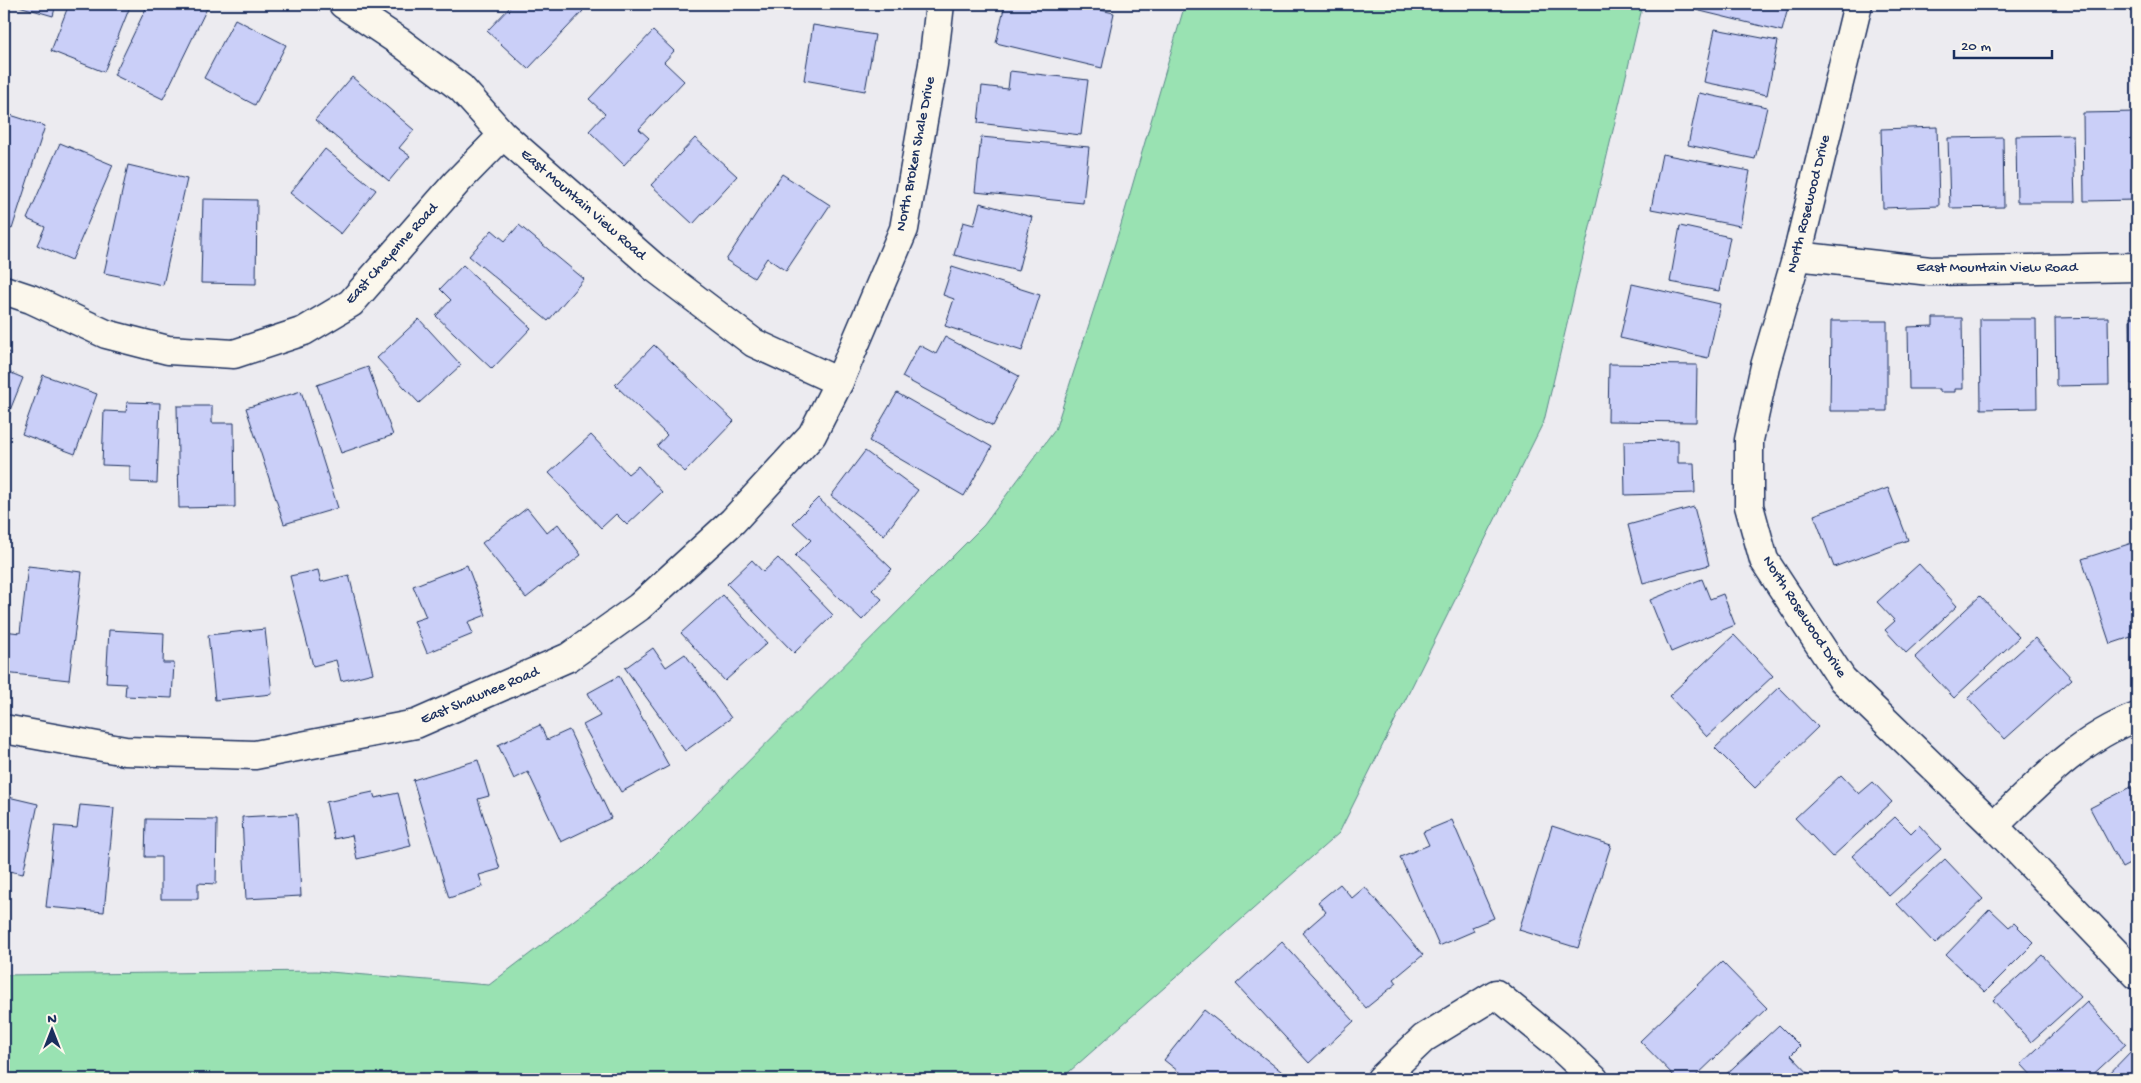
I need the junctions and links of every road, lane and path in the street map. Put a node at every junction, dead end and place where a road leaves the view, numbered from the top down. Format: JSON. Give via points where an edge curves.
{"nodes":[{"id":1,"x":343,"y":4,"type":"edge"},
{"id":2,"x":940,"y":4,"type":"edge"},
{"id":3,"x":1858,"y":4,"type":"edge"},
{"id":4,"x":503,"y":134,"type":"junction"},
{"id":5,"x":1798,"y":256,"type":"junction"},
{"id":6,"x":2137,"y":267,"type":"edge"},
{"id":7,"x":4,"y":290,"type":"edge"},
{"id":8,"x":839,"y":382,"type":"junction"},
{"id":9,"x":2137,"y":717,"type":"edge"},
{"id":10,"x":4,"y":729,"type":"edge"},
{"id":11,"x":1994,"y":826,"type":"junction"},
{"id":12,"x":2137,"y":975,"type":"edge"},
{"id":13,"x":1381,"y":1079,"type":"edge"},
{"id":14,"x":1594,"y":1079,"type":"edge"}],
"edges":[{"from":1,"to":4,"type":"street","name":"East Mountain View Road","via":[[461,88]]},
{"from":2,"to":8,"type":"street","name":"North Broken Shale Drive","via":[[933,64],[904,229]]},
{"from":3,"to":5,"type":"street","name":"North Rosewood Drive"},
{"from":4,"to":7,"type":"street","name":"East Cheyenne Road","via":[[351,303],[304,331],[234,354],[168,350],[106,334]]},
{"from":4,"to":8,"type":"street","name":"East Mountain View Road","via":[[655,268],[754,342]]},
{"from":5,"to":6,"type":"street","name":"East Mountain View Road","via":[[1930,271]]},
{"from":5,"to":11,"type":"street","name":"North Rosewood Drive","via":[[1765,366],[1749,440],[1750,506],[1764,560],[1842,679]]},
{"from":8,"to":10,"type":"street","name":"East Shawnee Road","via":[[812,435],[734,521],[639,607],[568,658],[416,724],[255,755],[125,752]]},
{"from":9,"to":11,"type":"street","via":[[2119,724],[2057,766]]},
{"from":11,"to":12,"type":"street","name":"North Rosewood Drive"},
{"from":13,"to":14,"type":"street","via":[[1424,1038],[1496,994]]}]}
